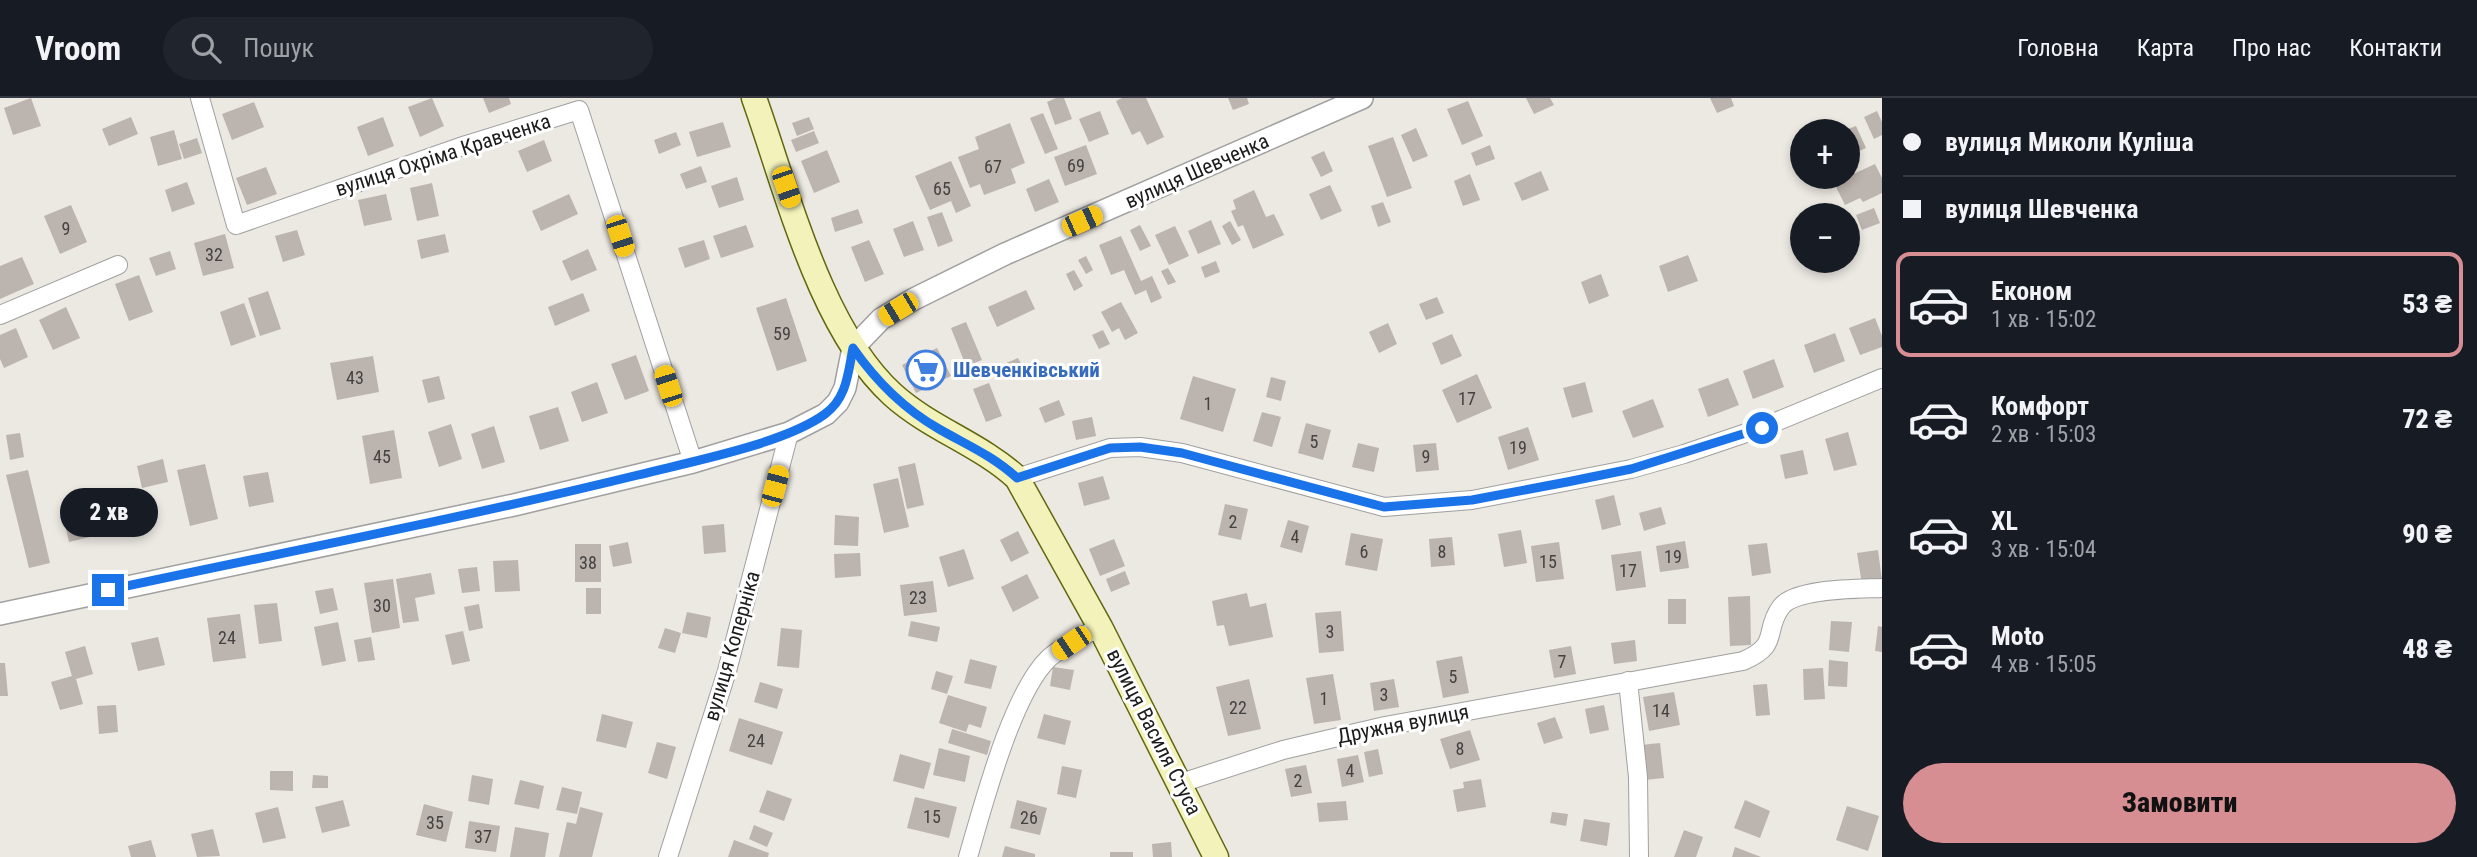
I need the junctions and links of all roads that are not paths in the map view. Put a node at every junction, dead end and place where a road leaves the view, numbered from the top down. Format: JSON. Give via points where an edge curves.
{"nodes":[{"id":1,"x":200,"y":98,"type":"edge"},
{"id":2,"x":754,"y":98,"type":"edge"},
{"id":3,"x":1362,"y":98,"type":"edge"},
{"id":4,"x":118,"y":265,"type":"dead end"},
{"id":5,"x":0,"y":315,"type":"edge"},
{"id":6,"x":853,"y":348,"type":"junction"},
{"id":7,"x":1882,"y":377,"type":"edge"},
{"id":8,"x":789,"y":433,"type":"junction"},
{"id":9,"x":693,"y":462,"type":"junction"},
{"id":10,"x":1017,"y":478,"type":"junction"},
{"id":11,"x":1882,"y":588,"type":"edge"},
{"id":12,"x":0,"y":614,"type":"edge"},
{"id":13,"x":1100,"y":627,"type":"junction"},
{"id":14,"x":1628,"y":681,"type":"junction"},
{"id":15,"x":1181,"y":783,"type":"junction"},
{"id":16,"x":668,"y":857,"type":"edge"},
{"id":17,"x":968,"y":857,"type":"edge"},
{"id":18,"x":1216,"y":857,"type":"edge"},
{"id":19,"x":1639,"y":857,"type":"edge"}],
"edges":[{"from":1,"to":9,"type":"street","name":"вулиця Охріма Кравченка","via":[[236,225],[579,110]]},
{"from":2,"to":6,"type":"main road","name":"вулиця Василя Стуса","via":[[818,279]]},
{"from":3,"to":6,"type":"street","name":"вулиця Шевченка","via":[[1005,254],[881,318]]},
{"from":4,"to":5,"type":"street"},
{"from":6,"to":8,"type":"street","via":[[838,402]]},
{"from":6,"to":10,"type":"main road","name":"вулиця Василя Стуса","via":[[876,379],[916,413],[990,456]]},
{"from":7,"to":10,"type":"street","via":[[1762,428],[1684,454],[1472,500],[1384,507],[1182,453],[1140,447],[1110,448]]},
{"from":8,"to":9,"type":"street"},
{"from":8,"to":16,"type":"street","name":"вулиця Коперніка","via":[[727,671]]},
{"from":9,"to":12,"type":"street","via":[[514,505]]},
{"from":10,"to":13,"type":"main road","name":"вулиця Василя Стуса"},
{"from":11,"to":14,"type":"street","name":"Дружня вулиця","via":[[1798,595],[1782,604],[1760,654],[1743,662]]},
{"from":13,"to":15,"type":"main road","name":"вулиця Василя Стуса"},
{"from":13,"to":17,"type":"street","via":[[1048,659],[1025,693]]},
{"from":14,"to":15,"type":"street","name":"Дружня вулиця","via":[[1385,726],[1283,750]]},
{"from":14,"to":19,"type":"street","via":[[1638,777]]},
{"from":15,"to":18,"type":"main road","name":"вулиця Василя Стуса"}]}
